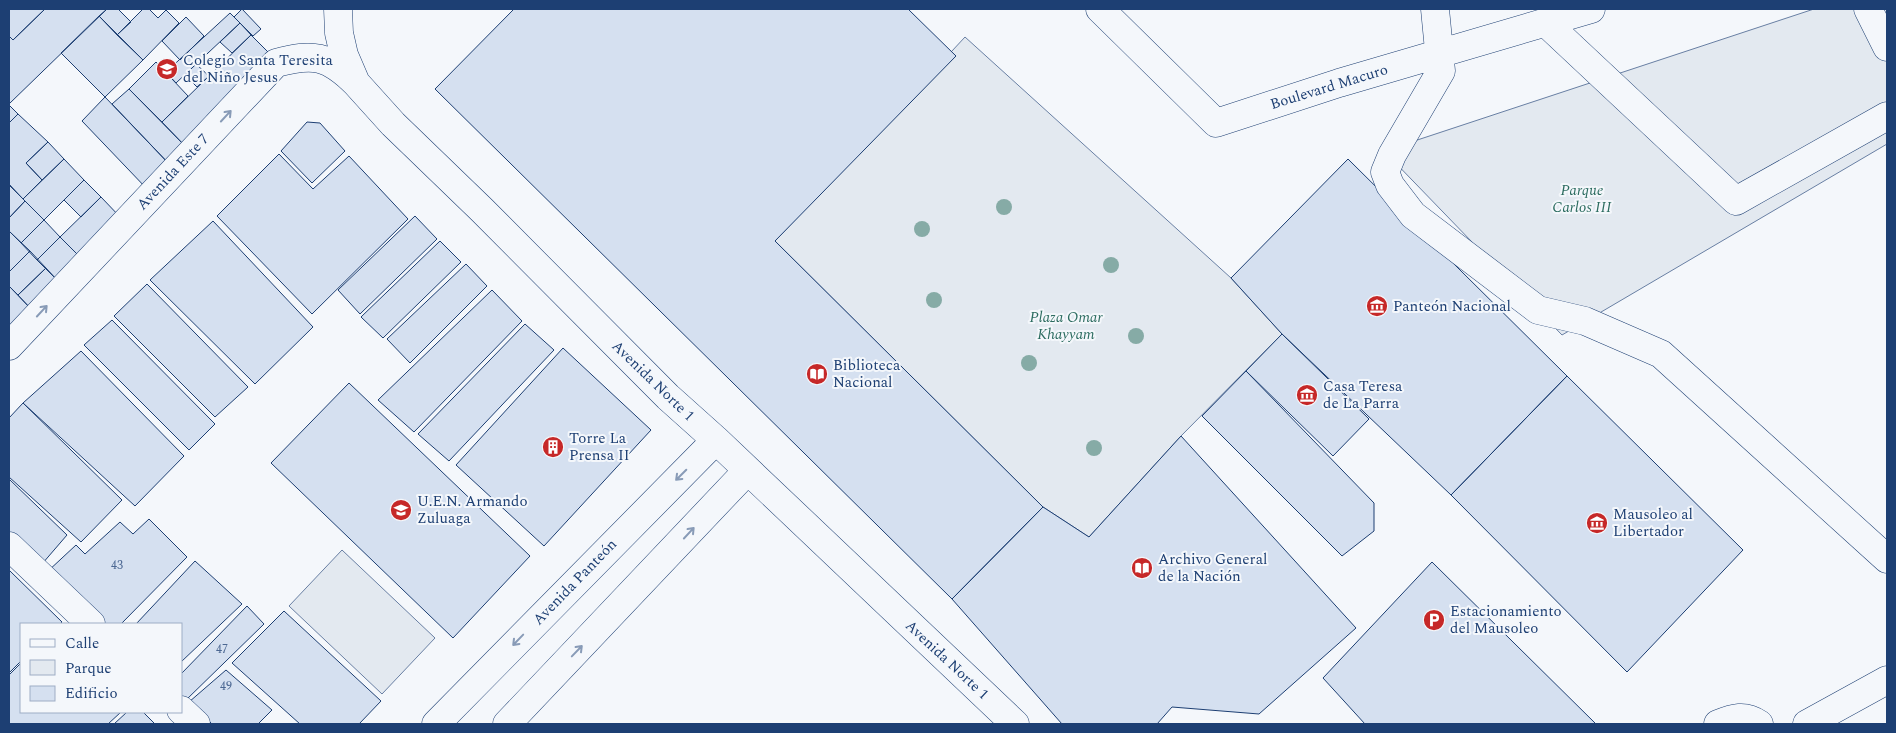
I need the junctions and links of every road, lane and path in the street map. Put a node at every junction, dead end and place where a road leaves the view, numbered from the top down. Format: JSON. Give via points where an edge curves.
{"nodes":[{"id":1,"x":338,"y":9,"type":"edge"},
{"id":2,"x":1435,"y":9,"type":"edge"},
{"id":3,"x":1591,"y":9,"type":"edge"},
{"id":4,"x":1868,"y":9,"type":"edge"},
{"id":5,"x":1102,"y":12,"type":"edge"},
{"id":6,"x":1545,"y":22,"type":"junction"},
{"id":7,"x":1887,"y":47,"type":"edge"},
{"id":8,"x":1439,"y":54,"type":"junction"},
{"id":9,"x":356,"y":83,"type":"junction"},
{"id":10,"x":1887,"y":116,"type":"edge"},
{"id":11,"x":9,"y":346,"type":"edge"},
{"id":12,"x":716,"y":440,"type":"junction"},
{"id":13,"x":747,"y":471,"type":"junction"},
{"id":14,"x":9,"y":546,"type":"edge"},
{"id":15,"x":1887,"y":559,"type":"edge"},
{"id":16,"x":90,"y":623,"type":"edge"},
{"id":17,"x":1887,"y":680,"type":"edge"},
{"id":18,"x":182,"y":711,"type":"edge"},
{"id":19,"x":196,"y":724,"type":"edge"},
{"id":20,"x":436,"y":724,"type":"edge"},
{"id":21,"x":507,"y":724,"type":"edge"},
{"id":22,"x":1015,"y":724,"type":"edge"},
{"id":23,"x":1718,"y":724,"type":"edge"},
{"id":24,"x":1760,"y":724,"type":"edge"},
{"id":25,"x":1807,"y":724,"type":"edge"}],
"edges":[{"from":1,"to":9,"type":"street","name":"Avenida Norte 1","via":[[341,41]]},
{"from":2,"to":8,"type":"street"},
{"from":3,"to":6,"type":"street","name":"Boulevard Macuro"},
{"from":4,"to":7,"type":"street"},
{"from":5,"to":8,"type":"street","name":"Boulevard Macuro","via":[[1216,123],[1339,82]]},
{"from":6,"to":8,"type":"street","name":"Boulevard Macuro"},
{"from":6,"to":10,"type":"street","via":[[1736,201]]},
{"from":8,"to":15,"type":"street","via":[[1441,71],[1385,172],[1390,185],[1413,215],[1538,310],[1585,321],[1661,354]]},
{"from":11,"to":9,"type":"street","name":"Avenida Este 7","one_way":true,"via":[[276,63],[297,57],[320,58],[341,68]]},
{"from":9,"to":12,"type":"street","name":"Avenida Norte 1","via":[[393,124],[668,397]]},
{"from":12,"to":13,"type":"street","name":"Avenida Norte 1"},
{"from":12,"to":20,"type":"street","name":"Avenida Panteón","one_way":true},
{"from":21,"to":13,"type":"street","one_way":true},
{"from":13,"to":22,"type":"street","name":"Avenida Norte 1"},
{"from":14,"to":16,"type":"street"},
{"from":17,"to":25,"type":"street"},
{"from":18,"to":19,"type":"street"},
{"from":23,"to":24,"type":"street","via":[[1736,716]]}]}
